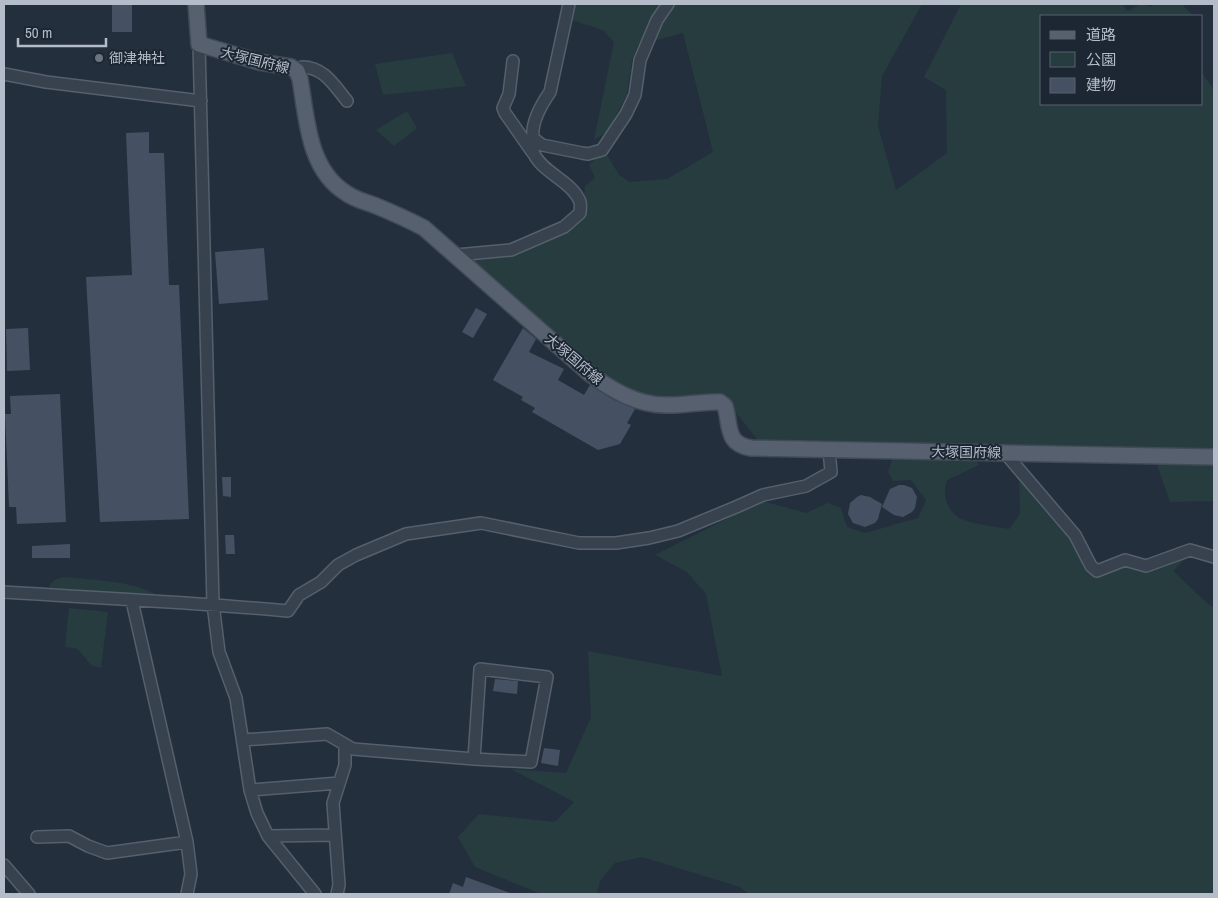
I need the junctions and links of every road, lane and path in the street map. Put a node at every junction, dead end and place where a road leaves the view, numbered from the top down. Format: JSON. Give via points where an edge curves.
{"nodes":[{"id":1,"x":196,"y":4,"type":"edge"},
{"id":2,"x":569,"y":4,"type":"edge"},
{"id":3,"x":668,"y":4,"type":"edge"},
{"id":4,"x":199,"y":44,"type":"junction"},
{"id":5,"x":513,"y":61,"type":"dead end"},
{"id":6,"x":296,"y":71,"type":"junction"},
{"id":7,"x":4,"y":74,"type":"edge"},
{"id":8,"x":201,"y":101,"type":"junction"},
{"id":9,"x":347,"y":102,"type":"dead end"},
{"id":10,"x":532,"y":138,"type":"junction"},
{"id":11,"x":534,"y":154,"type":"junction"},
{"id":12,"x":456,"y":255,"type":"junction"},
{"id":13,"x":829,"y":449,"type":"junction"},
{"id":14,"x":1005,"y":453,"type":"junction"},
{"id":15,"x":1214,"y":457,"type":"edge"},
{"id":16,"x":1214,"y":557,"type":"edge"},
{"id":17,"x":4,"y":592,"type":"edge"},
{"id":18,"x":132,"y":601,"type":"junction"},
{"id":19,"x":213,"y":604,"type":"junction"},
{"id":20,"x":243,"y":740,"type":"junction"},
{"id":21,"x":345,"y":745,"type":"junction"},
{"id":22,"x":474,"y":760,"type":"junction"},
{"id":23,"x":339,"y":783,"type":"junction"},
{"id":24,"x":250,"y":790,"type":"junction"},
{"id":25,"x":335,"y":835,"type":"junction"},
{"id":26,"x":268,"y":836,"type":"junction"},
{"id":27,"x":37,"y":838,"type":"dead end"},
{"id":28,"x":187,"y":842,"type":"junction"},
{"id":29,"x":4,"y":865,"type":"edge"},
{"id":30,"x":29,"y":894,"type":"edge"},
{"id":31,"x":187,"y":894,"type":"edge"},
{"id":32,"x":315,"y":894,"type":"edge"},
{"id":33,"x":337,"y":894,"type":"edge"}],
"edges":[{"from":1,"to":4,"type":"main road"},
{"from":2,"to":10,"type":"street","via":[[550,92],[533,125]]},
{"from":3,"to":10,"type":"street","via":[[657,20],[640,60],[635,95],[602,150],[582,153],[542,145]]},
{"from":4,"to":6,"type":"main road","name":"大塚国府線","via":[[259,62],[291,67]]},
{"from":4,"to":8,"type":"street"},
{"from":5,"to":11,"type":"street","via":[[503,108]]},
{"from":6,"to":9,"type":"street","via":[[302,67],[316,69],[329,78]]},
{"from":6,"to":12,"type":"main road","name":"大塚国府線","via":[[312,146],[327,176],[348,194],[424,228]]},
{"from":7,"to":8,"type":"street"},
{"from":8,"to":19,"type":"street"},
{"from":10,"to":11,"type":"street"},
{"from":11,"to":12,"type":"street","via":[[574,192],[580,202],[580,213],[564,227],[511,250]]},
{"from":12,"to":13,"type":"main road","name":"大塚国府線","via":[[590,374],[625,396],[664,405],[720,402],[727,411],[731,435],[742,446]]},
{"from":13,"to":14,"type":"main road","name":"大塚国府線"},
{"from":13,"to":19,"type":"street","via":[[832,472],[806,486],[764,494],[696,524],[649,538],[616,543],[579,543],[505,527],[472,524],[406,534],[356,555],[299,595],[288,610]]},
{"from":14,"to":15,"type":"main road","name":"大塚国府線"},
{"from":14,"to":16,"type":"street","via":[[1075,535],[1091,566],[1097,571],[1124,560],[1146,566],[1190,550]]},
{"from":17,"to":18,"type":"street"},
{"from":18,"to":19,"type":"street"},
{"from":18,"to":28,"type":"street"},
{"from":19,"to":20,"type":"street","via":[[219,652],[234,692]]},
{"from":20,"to":21,"type":"street","via":[[327,734]]},
{"from":20,"to":24,"type":"street"},
{"from":21,"to":22,"type":"street"},
{"from":21,"to":23,"type":"street","via":[[345,765]]},
{"from":22,"to":22,"type":"street","via":[[531,762],[547,677],[480,668]]},
{"from":23,"to":24,"type":"street"},
{"from":23,"to":25,"type":"street","via":[[333,803]]},
{"from":24,"to":26,"type":"street"},
{"from":25,"to":26,"type":"street"},
{"from":25,"to":33,"type":"street"},
{"from":26,"to":32,"type":"street"},
{"from":27,"to":28,"type":"street","via":[[69,836],[107,853]]},
{"from":28,"to":31,"type":"street","via":[[191,874]]},
{"from":29,"to":30,"type":"street"}]}
